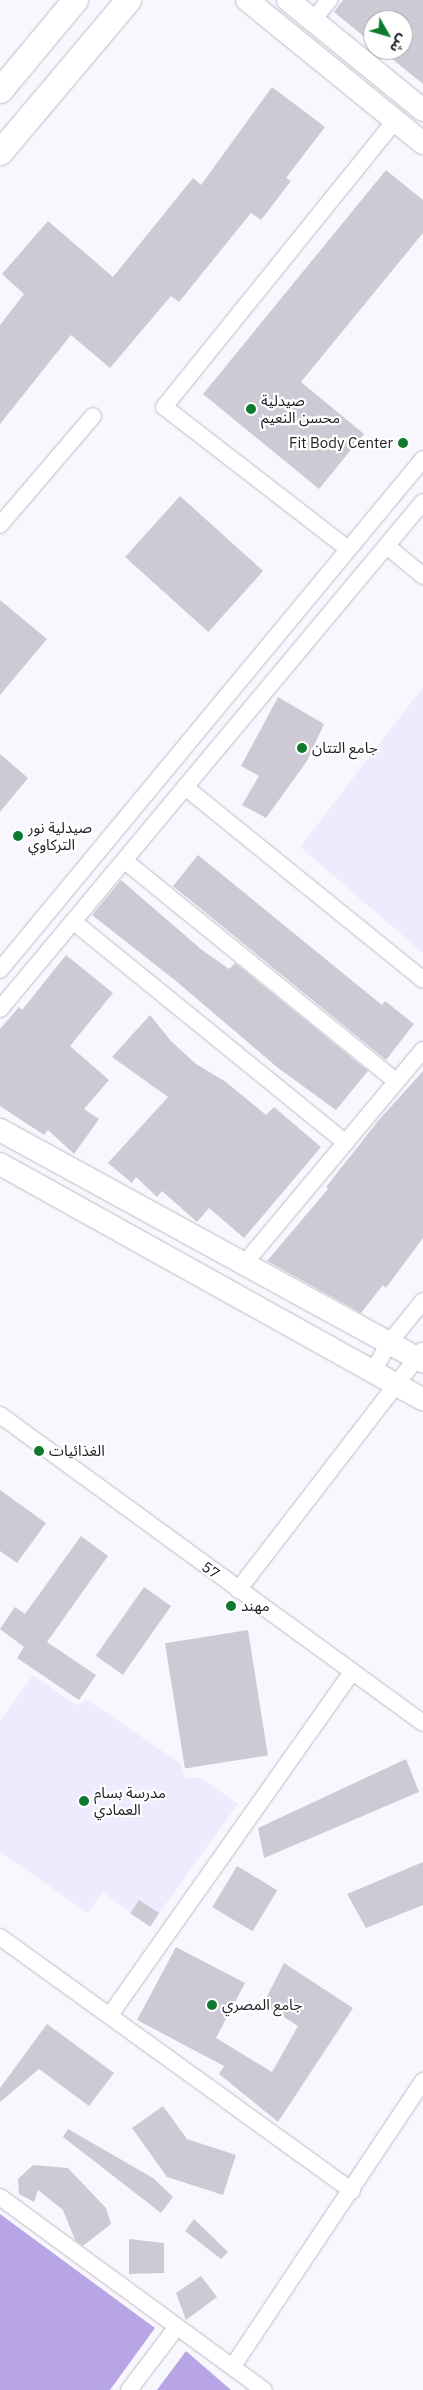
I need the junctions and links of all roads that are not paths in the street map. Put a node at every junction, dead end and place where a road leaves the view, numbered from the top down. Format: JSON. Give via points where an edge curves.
{"nodes":[{"id":1,"x":75,"y":0,"type":"edge"},
{"id":2,"x":128,"y":0,"type":"edge"},
{"id":3,"x":247,"y":0,"type":"edge"},
{"id":4,"x":288,"y":0,"type":"edge"},
{"id":5,"x":329,"y":0,"type":"edge"},
{"id":6,"x":313,"y":20,"type":"junction"},
{"id":7,"x":0,"y":90,"type":"edge"},
{"id":8,"x":423,"y":110,"type":"edge"},
{"id":9,"x":395,"y":120,"type":"junction"},
{"id":10,"x":423,"y":143,"type":"edge"},
{"id":11,"x":0,"y":152,"type":"edge"},
{"id":12,"x":93,"y":416,"type":"dead end"},
{"id":13,"x":423,"y":459,"type":"edge"},
{"id":14,"x":423,"y":502,"type":"edge"},
{"id":15,"x":0,"y":525,"type":"edge"},
{"id":16,"x":387,"y":546,"type":"junction"},
{"id":17,"x":348,"y":549,"type":"junction"},
{"id":18,"x":423,"y":576,"type":"edge"},
{"id":19,"x":185,"y":787,"type":"junction"},
{"id":20,"x":125,"y":861,"type":"junction"},
{"id":21,"x":74,"y":922,"type":"junction"},
{"id":22,"x":0,"y":970,"type":"edge"},
{"id":23,"x":423,"y":980,"type":"edge"},
{"id":24,"x":0,"y":1009,"type":"edge"},
{"id":25,"x":423,"y":1050,"type":"edge"},
{"id":26,"x":396,"y":1081,"type":"junction"},
{"id":27,"x":0,"y":1130,"type":"edge"},
{"id":28,"x":346,"y":1143,"type":"junction"},
{"id":29,"x":0,"y":1164,"type":"edge"},
{"id":30,"x":244,"y":1264,"type":"junction"},
{"id":31,"x":423,"y":1301,"type":"edge"},
{"id":32,"x":389,"y":1343,"type":"junction"},
{"id":33,"x":421,"y":1356,"type":"edge"},
{"id":34,"x":373,"y":1371,"type":"junction"},
{"id":35,"x":395,"y":1382,"type":"junction"},
{"id":36,"x":423,"y":1399,"type":"edge"},
{"id":37,"x":0,"y":1415,"type":"edge"},
{"id":38,"x":238,"y":1590,"type":"junction"},
{"id":39,"x":352,"y":1672,"type":"junction"},
{"id":40,"x":423,"y":1724,"type":"edge"},
{"id":41,"x":0,"y":1937,"type":"edge"},
{"id":42,"x":110,"y":2015,"type":"junction"},
{"id":43,"x":423,"y":2081,"type":"edge"},
{"id":44,"x":352,"y":2191,"type":"junction"},
{"id":45,"x":0,"y":2196,"type":"edge"},
{"id":46,"x":176,"y":2328,"type":"junction"},
{"id":47,"x":234,"y":2366,"type":"junction"},
{"id":48,"x":129,"y":2390,"type":"edge"},
{"id":49,"x":264,"y":2390,"type":"edge"}],
"edges":[{"from":1,"to":7,"type":"main road"},
{"from":2,"to":11,"type":"main road"},
{"from":3,"to":9,"type":"main road"},
{"from":4,"to":6,"type":"main road"},
{"from":5,"to":6,"type":"street"},
{"from":6,"to":8,"type":"main road"},
{"from":9,"to":10,"type":"main road"},
{"from":9,"to":17,"type":"street","via":[[164,407]]},
{"from":12,"to":15,"type":"street"},
{"from":13,"to":17,"type":"street"},
{"from":14,"to":16,"type":"street"},
{"from":16,"to":18,"type":"street"},
{"from":16,"to":19,"type":"street"},
{"from":17,"to":22,"type":"street"},
{"from":19,"to":20,"type":"street"},
{"from":19,"to":23,"type":"street"},
{"from":20,"to":21,"type":"street"},
{"from":20,"to":26,"type":"street"},
{"from":21,"to":24,"type":"street"},
{"from":21,"to":28,"type":"street"},
{"from":25,"to":26,"type":"street"},
{"from":26,"to":28,"type":"street"},
{"from":27,"to":30,"type":"main road"},
{"from":28,"to":30,"type":"street"},
{"from":29,"to":34,"type":"main road"},
{"from":30,"to":32,"type":"main road"},
{"from":31,"to":32,"type":"street"},
{"from":32,"to":33,"type":"main road"},
{"from":32,"to":34,"type":"street"},
{"from":33,"to":35,"type":"street"},
{"from":34,"to":35,"type":"main road"},
{"from":35,"to":36,"type":"main road"},
{"from":35,"to":38,"type":"street"},
{"from":37,"to":38,"type":"street","name":"57"},
{"from":38,"to":39,"type":"street","name":"57"},
{"from":39,"to":40,"type":"street","name":"57"},
{"from":39,"to":42,"type":"street"},
{"from":41,"to":42,"type":"street"},
{"from":42,"to":44,"type":"street"},
{"from":43,"to":44,"type":"street"},
{"from":44,"to":47,"type":"street"},
{"from":45,"to":46,"type":"street"},
{"from":46,"to":47,"type":"street"},
{"from":46,"to":48,"type":"street"},
{"from":47,"to":49,"type":"street"}]}
